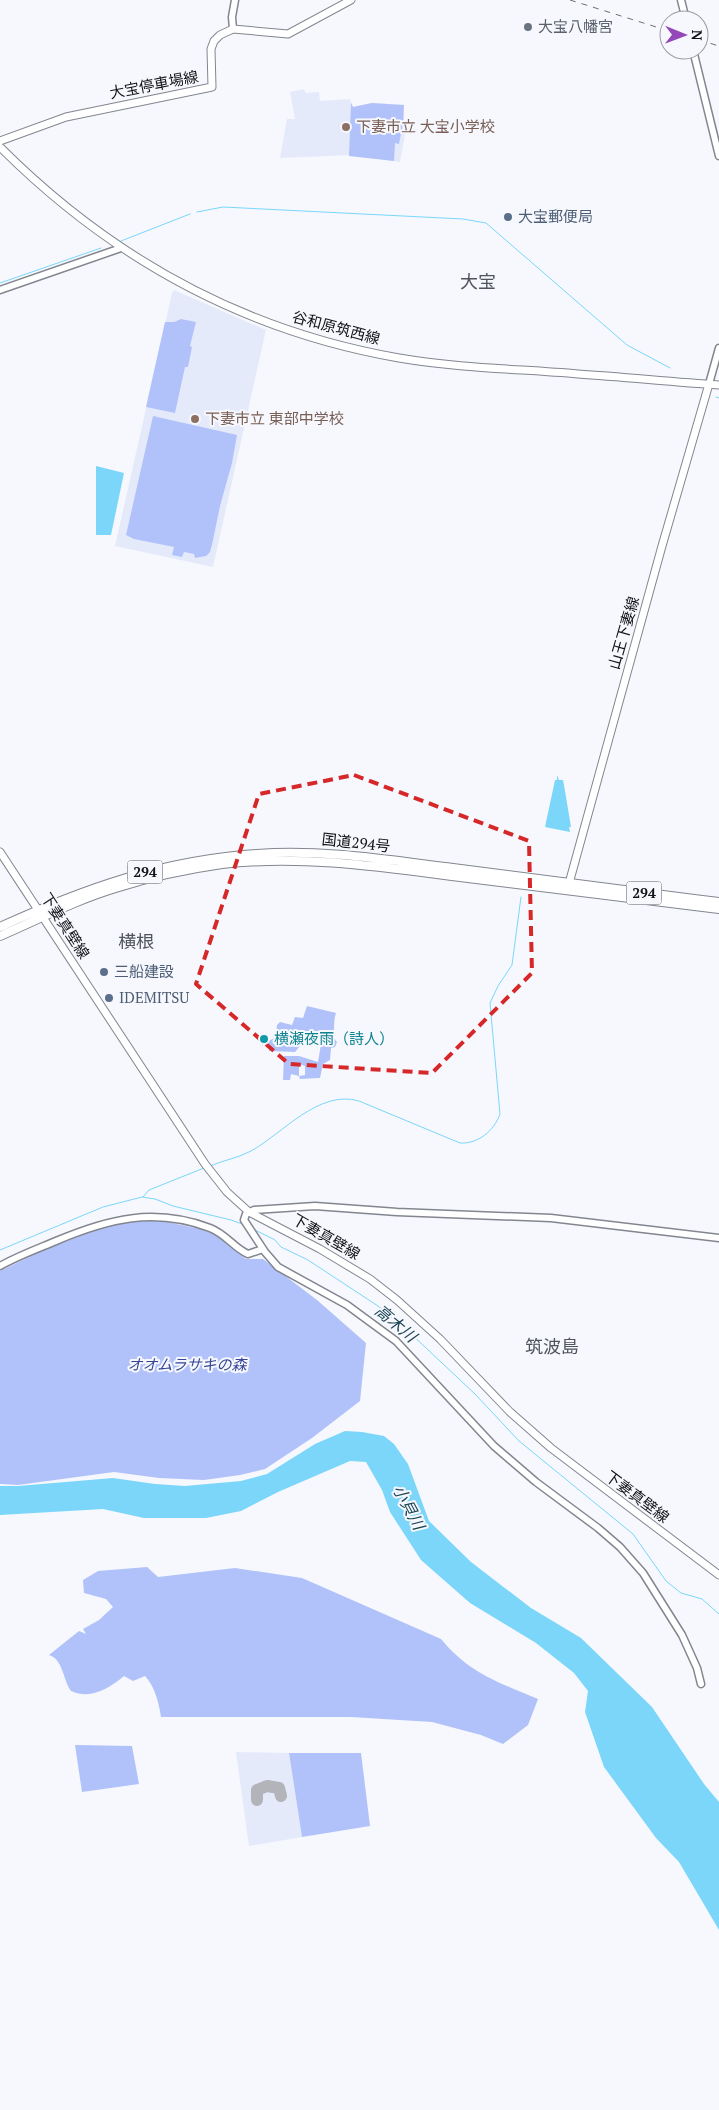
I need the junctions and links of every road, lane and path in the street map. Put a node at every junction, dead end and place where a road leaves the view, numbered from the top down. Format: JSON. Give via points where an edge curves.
{"nodes":[{"id":1,"x":235,"y":0,"type":"edge"},
{"id":2,"x":351,"y":0,"type":"edge"},
{"id":3,"x":233,"y":30,"type":"junction"},
{"id":4,"x":696,"y":60,"type":"edge"},
{"id":5,"x":0,"y":141,"type":"edge"},
{"id":6,"x":0,"y":148,"type":"edge"},
{"id":7,"x":719,"y":156,"type":"edge"},
{"id":8,"x":121,"y":248,"type":"junction"},
{"id":9,"x":0,"y":290,"type":"edge"},
{"id":10,"x":719,"y":348,"type":"edge"},
{"id":11,"x":709,"y":384,"type":"junction"},
{"id":12,"x":719,"y":385,"type":"edge"},
{"id":13,"x":0,"y":852,"type":"edge"},
{"id":14,"x":568,"y":887,"type":"junction"},
{"id":15,"x":719,"y":902,"type":"edge"},
{"id":16,"x":719,"y":909,"type":"edge"},
{"id":17,"x":38,"y":910,"type":"junction"},
{"id":18,"x":42,"y":917,"type":"junction"},
{"id":19,"x":0,"y":926,"type":"edge"},
{"id":20,"x":0,"y":936,"type":"edge"},
{"id":21,"x":249,"y":1212,"type":"junction"},
{"id":22,"x":719,"y":1238,"type":"edge"},
{"id":23,"x":263,"y":1249,"type":"junction"},
{"id":24,"x":0,"y":1266,"type":"edge"},
{"id":25,"x":719,"y":1575,"type":"edge"},
{"id":26,"x":700,"y":1684,"type":"dead end"}],
"edges":[{"from":1,"to":3,"type":"street"},
{"from":2,"to":3,"type":"main road","via":[[288,34]]},
{"from":3,"to":5,"type":"main road","name":"大宝停車場線","via":[[220,35],[212,46],[212,88],[66,117]]},
{"from":4,"to":7,"type":"street"},
{"from":6,"to":8,"type":"main road","name":"谷和原筑西線","via":[[68,210]]},
{"from":8,"to":9,"type":"street"},
{"from":8,"to":11,"type":"main road","name":"谷和原筑西線","via":[[174,280],[231,307],[284,328],[348,347],[435,363]]},
{"from":10,"to":11,"type":"street"},
{"from":11,"to":12,"type":"main road","name":"谷和原筑西線"},
{"from":11,"to":14,"type":"main road","name":"山王下妻線"},
{"from":13,"to":17,"type":"main road","name":"下妻真壁線"},
{"from":14,"to":15,"type":"highway","name":"国道294号","number":"294"},
{"from":14,"to":16,"type":"highway","name":"国道294号","number":"294"},
{"from":14,"to":17,"type":"highway","name":"国道294号","number":"294","via":[[343,855],[256,854],[157,869],[106,883]]},
{"from":14,"to":18,"type":"highway","name":"国道294号","number":"294","via":[[350,864],[267,861],[224,864],[157,876],[99,894]]},
{"from":17,"to":18,"type":"main road","name":"下妻真壁線"},
{"from":17,"to":19,"type":"highway","name":"国道294号","number":"294"},
{"from":18,"to":20,"type":"highway","number":"294"},
{"from":18,"to":21,"type":"main road","name":"下妻真壁線","via":[[207,1167]]},
{"from":21,"to":22,"type":"street","via":[[315,1206],[550,1218]]},
{"from":21,"to":23,"type":"street","via":[[244,1222]]},
{"from":21,"to":25,"type":"main road","name":"下妻真壁線","via":[[320,1249],[379,1286],[440,1339],[510,1412],[551,1448]]},
{"from":23,"to":24,"type":"street","via":[[248,1254],[223,1234],[205,1226],[169,1218],[130,1217],[87,1228]]},
{"from":23,"to":26,"type":"street","via":[[284,1271],[347,1305],[396,1341],[494,1446],[620,1547],[643,1573],[682,1635],[697,1668]]}]}
